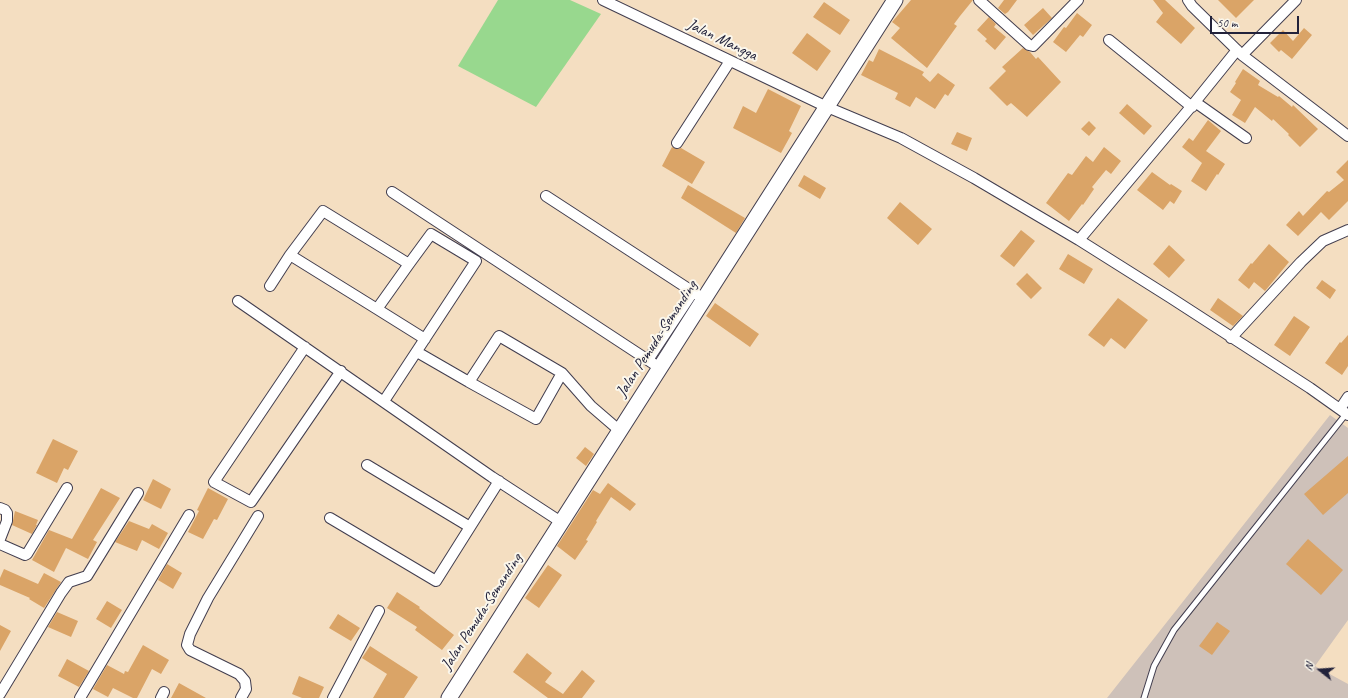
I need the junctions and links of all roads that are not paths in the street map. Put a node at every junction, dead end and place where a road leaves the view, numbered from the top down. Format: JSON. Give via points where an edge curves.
{"nodes":[{"id":1,"x":604,"y":0,"type":"edge"},
{"id":2,"x":895,"y":0,"type":"edge"},
{"id":3,"x":979,"y":0,"type":"edge"},
{"id":4,"x":1078,"y":0,"type":"edge"},
{"id":5,"x":1296,"y":0,"type":"edge"},
{"id":6,"x":1193,"y":2,"type":"edge"},
{"id":7,"x":1109,"y":40,"type":"dead end"},
{"id":8,"x":1239,"y":53,"type":"junction"},
{"id":9,"x":730,"y":61,"type":"junction"},
{"id":10,"x":1194,"y":104,"type":"junction"},
{"id":11,"x":827,"y":107,"type":"junction"},
{"id":12,"x":1348,"y":136,"type":"edge"},
{"id":13,"x":1246,"y":138,"type":"dead end"},
{"id":14,"x":677,"y":143,"type":"dead end"},
{"id":15,"x":392,"y":192,"type":"dead end"},
{"id":16,"x":546,"y":196,"type":"dead end"},
{"id":17,"x":1348,"y":230,"type":"edge"},
{"id":18,"x":1079,"y":240,"type":"junction"},
{"id":19,"x":290,"y":255,"type":"junction"},
{"id":20,"x":409,"y":264,"type":"junction"},
{"id":21,"x":270,"y":286,"type":"dead end"},
{"id":22,"x":698,"y":296,"type":"junction"},
{"id":23,"x":238,"y":301,"type":"dead end"},
{"id":24,"x":377,"y":309,"type":"junction"},
{"id":25,"x":1231,"y":338,"type":"junction"},
{"id":26,"x":425,"y":339,"type":"junction"},
{"id":27,"x":306,"y":347,"type":"junction"},
{"id":28,"x":417,"y":352,"type":"junction"},
{"id":29,"x":654,"y":364,"type":"junction"},
{"id":30,"x":341,"y":371,"type":"junction"},
{"id":31,"x":562,"y":373,"type":"junction"},
{"id":32,"x":469,"y":382,"type":"junction"},
{"id":33,"x":1348,"y":397,"type":"edge"},
{"id":34,"x":384,"y":401,"type":"junction"},
{"id":35,"x":1345,"y":413,"type":"edge"},
{"id":36,"x":620,"y":431,"type":"junction"},
{"id":37,"x":367,"y":465,"type":"dead end"},
{"id":38,"x":499,"y":481,"type":"junction"},
{"id":39,"x":67,"y":488,"type":"dead end"},
{"id":40,"x":138,"y":493,"type":"dead end"},
{"id":41,"x":0,"y":508,"type":"edge"},
{"id":42,"x":189,"y":515,"type":"dead end"},
{"id":43,"x":258,"y":516,"type":"dead end"},
{"id":44,"x":330,"y":518,"type":"dead end"},
{"id":45,"x":561,"y":522,"type":"junction"},
{"id":46,"x":470,"y":527,"type":"junction"},
{"id":47,"x":0,"y":539,"type":"edge"},
{"id":48,"x":0,"y":544,"type":"edge"},
{"id":49,"x":379,"y":611,"type":"dead end"},
{"id":50,"x":0,"y":694,"type":"edge"},
{"id":51,"x":80,"y":698,"type":"edge"},
{"id":52,"x":240,"y":698,"type":"edge"},
{"id":53,"x":333,"y":698,"type":"edge"},
{"id":54,"x":449,"y":698,"type":"edge"},
{"id":55,"x":1144,"y":698,"type":"edge"}],
"edges":[{"from":1,"to":9,"type":"street","name":"Jalan Mangga"},
{"from":2,"to":11,"type":"main road","name":"Jalan Pemuda-Semanding"},
{"from":3,"to":4,"type":"street","via":[[1033,46]]},
{"from":5,"to":8,"type":"street"},
{"from":6,"to":8,"type":"street"},
{"from":7,"to":10,"type":"street"},
{"from":8,"to":10,"type":"street"},
{"from":8,"to":12,"type":"street"},
{"from":9,"to":11,"type":"street","name":"Jalan Mangga"},
{"from":9,"to":14,"type":"street"},
{"from":10,"to":13,"type":"street"},
{"from":10,"to":18,"type":"street"},
{"from":11,"to":18,"type":"street","name":"Jalan Mangga","via":[[901,138]]},
{"from":11,"to":22,"type":"main road","name":"Jalan Pemuda-Semanding"},
{"from":15,"to":29,"type":"street"},
{"from":16,"to":22,"type":"street"},
{"from":17,"to":25,"type":"street","via":[[1323,241]]},
{"from":18,"to":25,"type":"street","name":"Jalan Mangga"},
{"from":19,"to":20,"type":"street","via":[[323,211]]},
{"from":19,"to":21,"type":"street"},
{"from":19,"to":24,"type":"street"},
{"from":20,"to":24,"type":"street"},
{"from":20,"to":26,"type":"street","via":[[431,234],[476,261]]},
{"from":22,"to":29,"type":"main road","name":"Jalan Pemuda-Semanding"},
{"from":23,"to":27,"type":"street"},
{"from":24,"to":26,"type":"street"},
{"from":25,"to":35,"type":"street","name":"Jalan Mangga"},
{"from":26,"to":28,"type":"street"},
{"from":27,"to":30,"type":"street"},
{"from":27,"to":30,"type":"street","via":[[214,482],[251,502]]},
{"from":28,"to":32,"type":"street"},
{"from":28,"to":34,"type":"street"},
{"from":29,"to":36,"type":"main road","name":"Jalan Pemuda-Semanding"},
{"from":30,"to":34,"type":"street"},
{"from":31,"to":32,"type":"street","via":[[499,336]]},
{"from":31,"to":32,"type":"street","via":[[536,419]]},
{"from":31,"to":36,"type":"street","via":[[591,406]]},
{"from":33,"to":35,"type":"street"},
{"from":34,"to":38,"type":"street"},
{"from":35,"to":55,"type":"lane","via":[[1174,630],[1154,666]]},
{"from":36,"to":45,"type":"main road","name":"Jalan Pemuda-Semanding"},
{"from":37,"to":46,"type":"street"},
{"from":38,"to":45,"type":"street"},
{"from":38,"to":46,"type":"street"},
{"from":39,"to":48,"type":"street","via":[[27,554]]},
{"from":40,"to":50,"type":"street","via":[[87,576],[69,582],[61,593]]},
{"from":41,"to":47,"type":"street","via":[[7,513],[7,521]]},
{"from":42,"to":51,"type":"street"},
{"from":43,"to":52,"type":"street","via":[[208,598],[187,645],[190,650],[239,674],[245,682],[246,689]]},
{"from":44,"to":46,"type":"street","via":[[436,581]]},
{"from":45,"to":54,"type":"main road","name":"Jalan Pemuda-Semanding"},
{"from":49,"to":53,"type":"street"}]}
